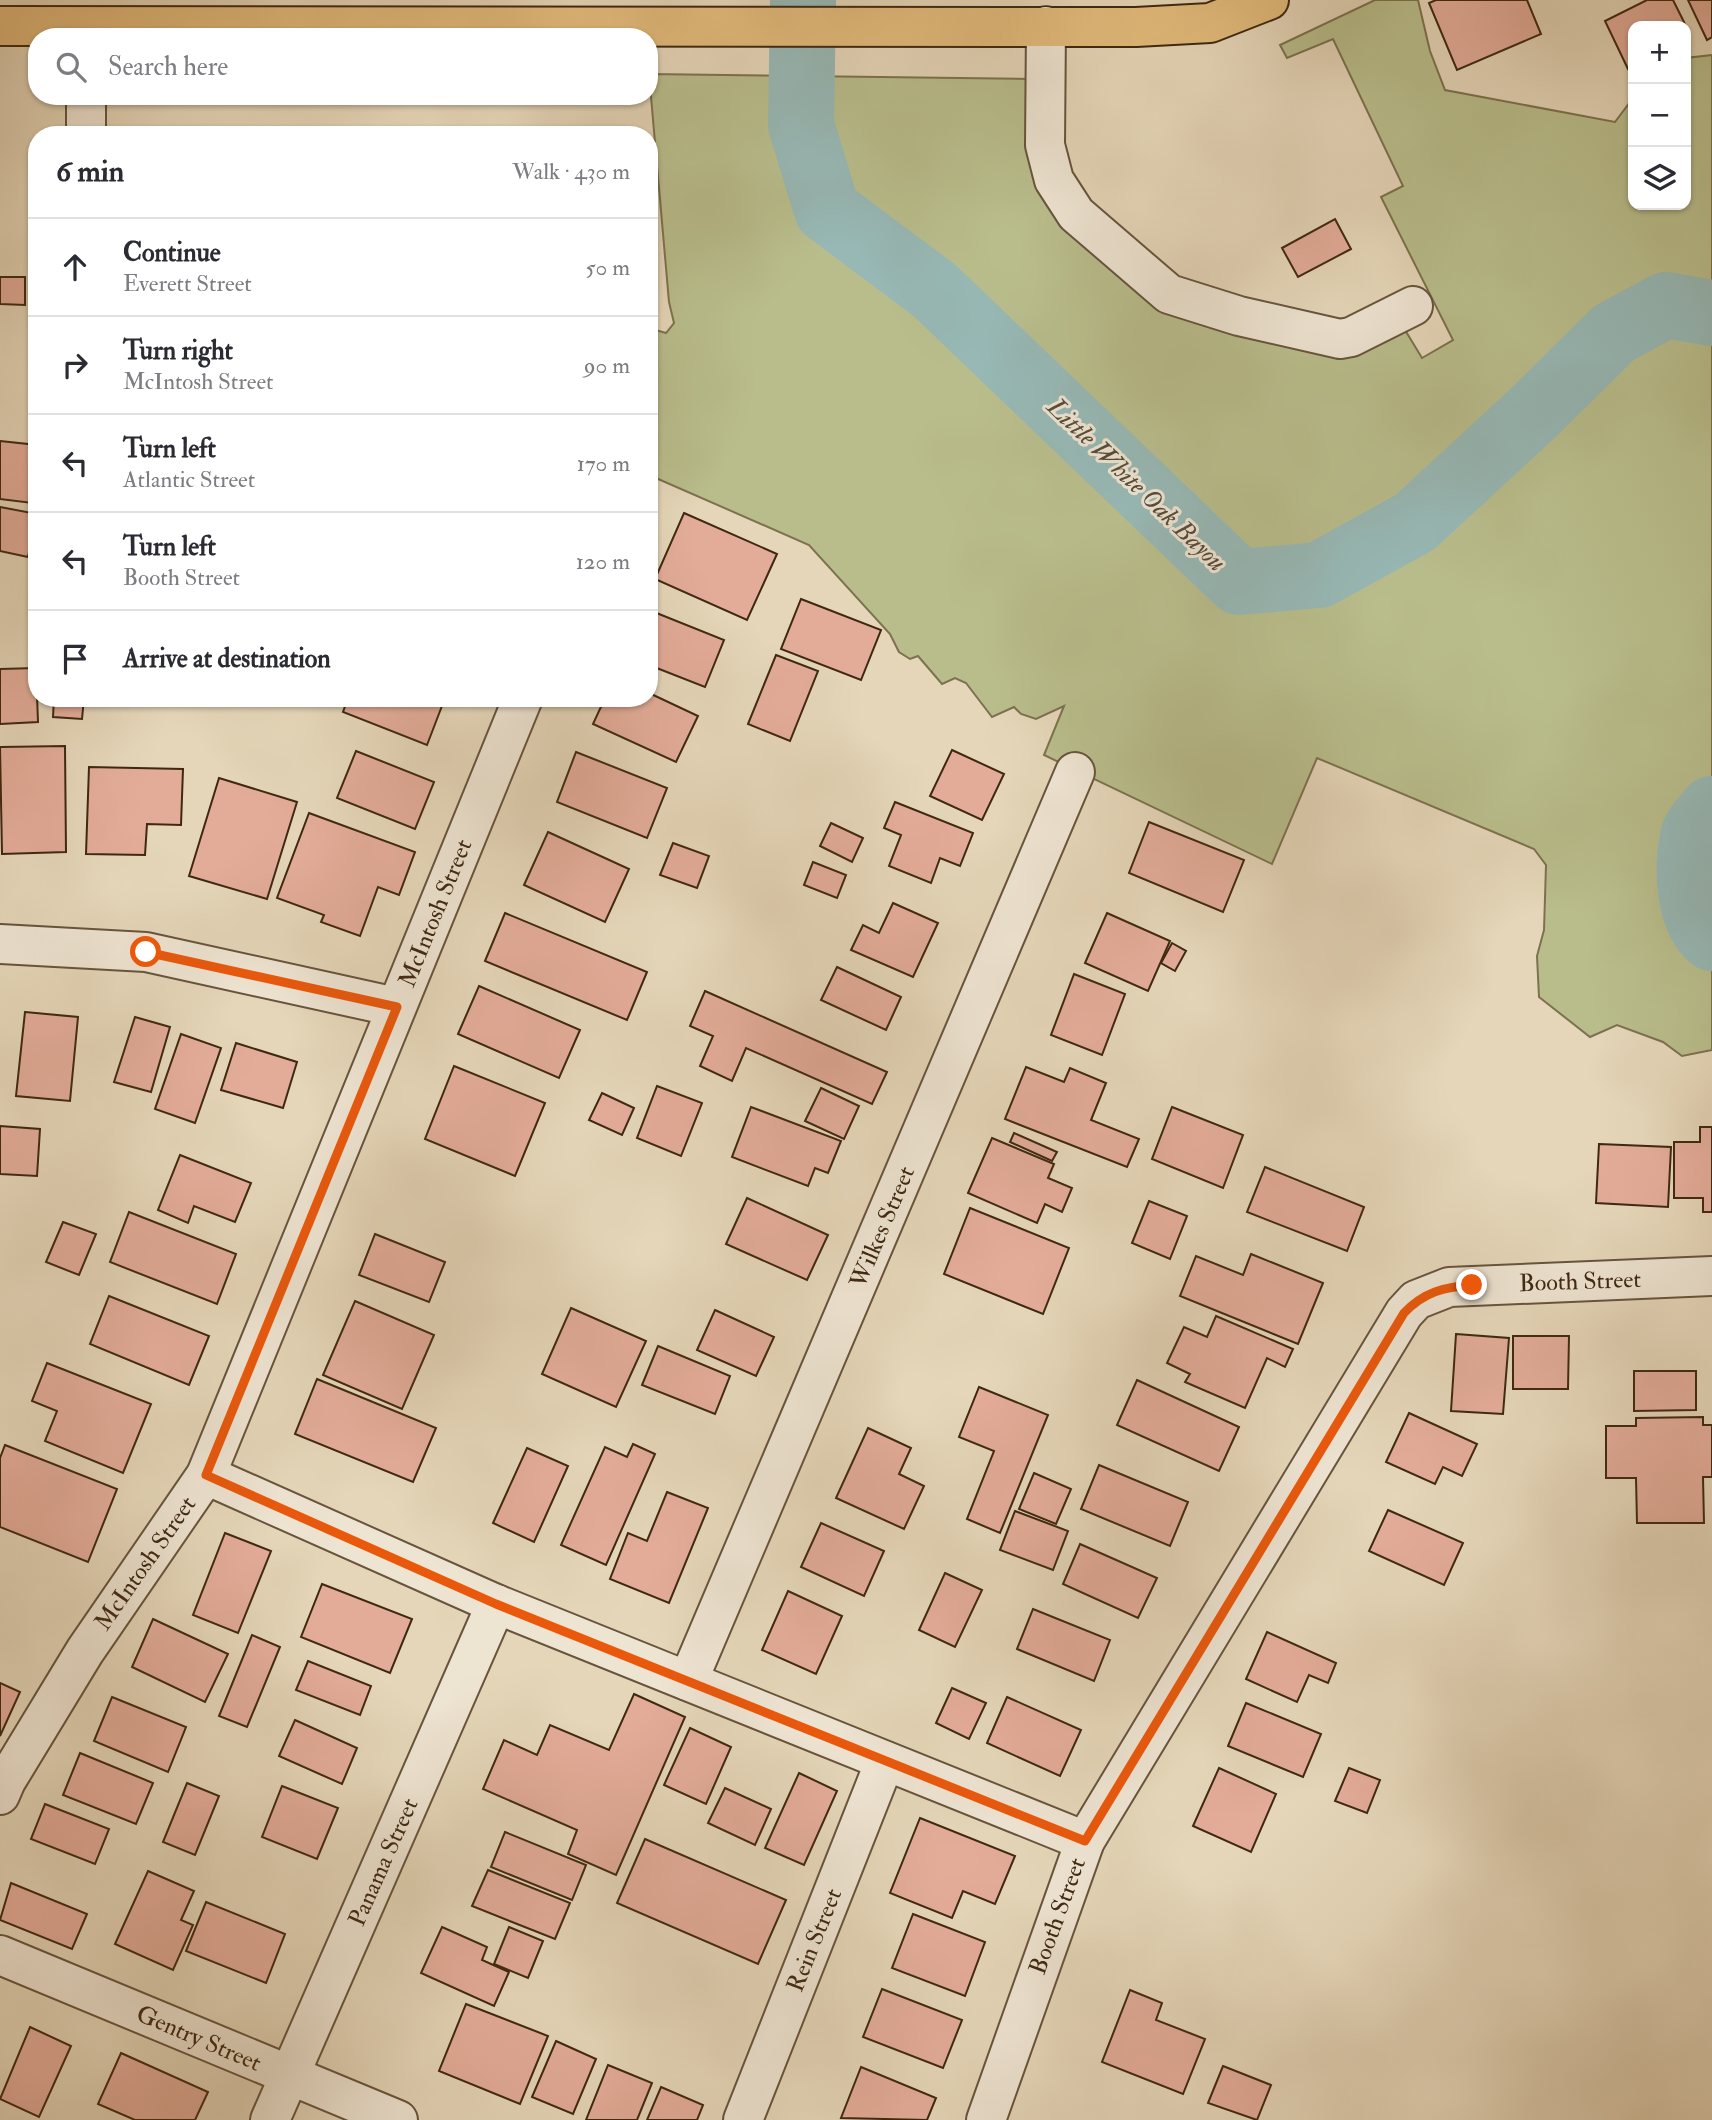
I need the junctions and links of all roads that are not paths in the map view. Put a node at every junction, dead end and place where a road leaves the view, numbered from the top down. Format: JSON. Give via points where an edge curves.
{"nodes":[{"id":1,"x":1269,"y":0,"type":"edge"},
{"id":2,"x":0,"y":26,"type":"edge"},
{"id":3,"x":1046,"y":26,"type":"junction"},
{"id":4,"x":29,"y":28,"type":"edge"},
{"id":5,"x":374,"y":28,"type":"edge"},
{"id":6,"x":86,"y":105,"type":"edge"},
{"id":7,"x":86,"y":126,"type":"edge"},
{"id":8,"x":1413,"y":306,"type":"dead end"},
{"id":9,"x":519,"y":707,"type":"edge"},
{"id":10,"x":1075,"y":772,"type":"dead end"},
{"id":11,"x":0,"y":944,"type":"edge"},
{"id":12,"x":397,"y":1007,"type":"junction"},
{"id":13,"x":1712,"y":1276,"type":"edge"},
{"id":14,"x":206,"y":1475,"type":"junction"},
{"id":15,"x":496,"y":1604,"type":"junction"},
{"id":16,"x":688,"y":1681,"type":"junction"},
{"id":17,"x":886,"y":1761,"type":"junction"},
{"id":18,"x":0,"y":1796,"type":"edge"},
{"id":19,"x":1085,"y":1841,"type":"junction"},
{"id":20,"x":0,"y":1955,"type":"edge"},
{"id":21,"x":289,"y":2076,"type":"junction"},
{"id":22,"x":270,"y":2120,"type":"edge"},
{"id":23,"x":398,"y":2120,"type":"edge"},
{"id":24,"x":743,"y":2120,"type":"edge"},
{"id":25,"x":986,"y":2120,"type":"edge"}],
"edges":[{"from":1,"to":3,"type":"main road","via":[[1210,23]]},
{"from":2,"to":4,"type":"main road"},
{"from":3,"to":5,"type":"main road"},
{"from":3,"to":8,"type":"street","via":[[1045,145],[1054,180],[1076,214],[1169,294],[1340,339]]},
{"from":6,"to":7,"type":"street"},
{"from":9,"to":12,"type":"street","name":"McIntosh Street"},
{"from":10,"to":16,"type":"street","name":"Wilkes Street"},
{"from":11,"to":12,"type":"street","via":[[146,952]]},
{"from":12,"to":14,"type":"street","name":"McIntosh Street"},
{"from":13,"to":19,"type":"street","name":"Booth Street","via":[[1449,1287],[1416,1300]]},
{"from":14,"to":15,"type":"street"},
{"from":14,"to":18,"type":"street","name":"McIntosh Street","via":[[85,1651]]},
{"from":15,"to":16,"type":"street"},
{"from":15,"to":21,"type":"street","name":"Panama Street"},
{"from":16,"to":17,"type":"street"},
{"from":17,"to":19,"type":"street"},
{"from":17,"to":24,"type":"street","name":"Rein Street"},
{"from":19,"to":25,"type":"street","name":"Booth Street"},
{"from":20,"to":21,"type":"street","name":"Gentry Street"},
{"from":21,"to":22,"type":"street","name":"Panama Street"},
{"from":21,"to":23,"type":"street","name":"Gentry Street"}]}
